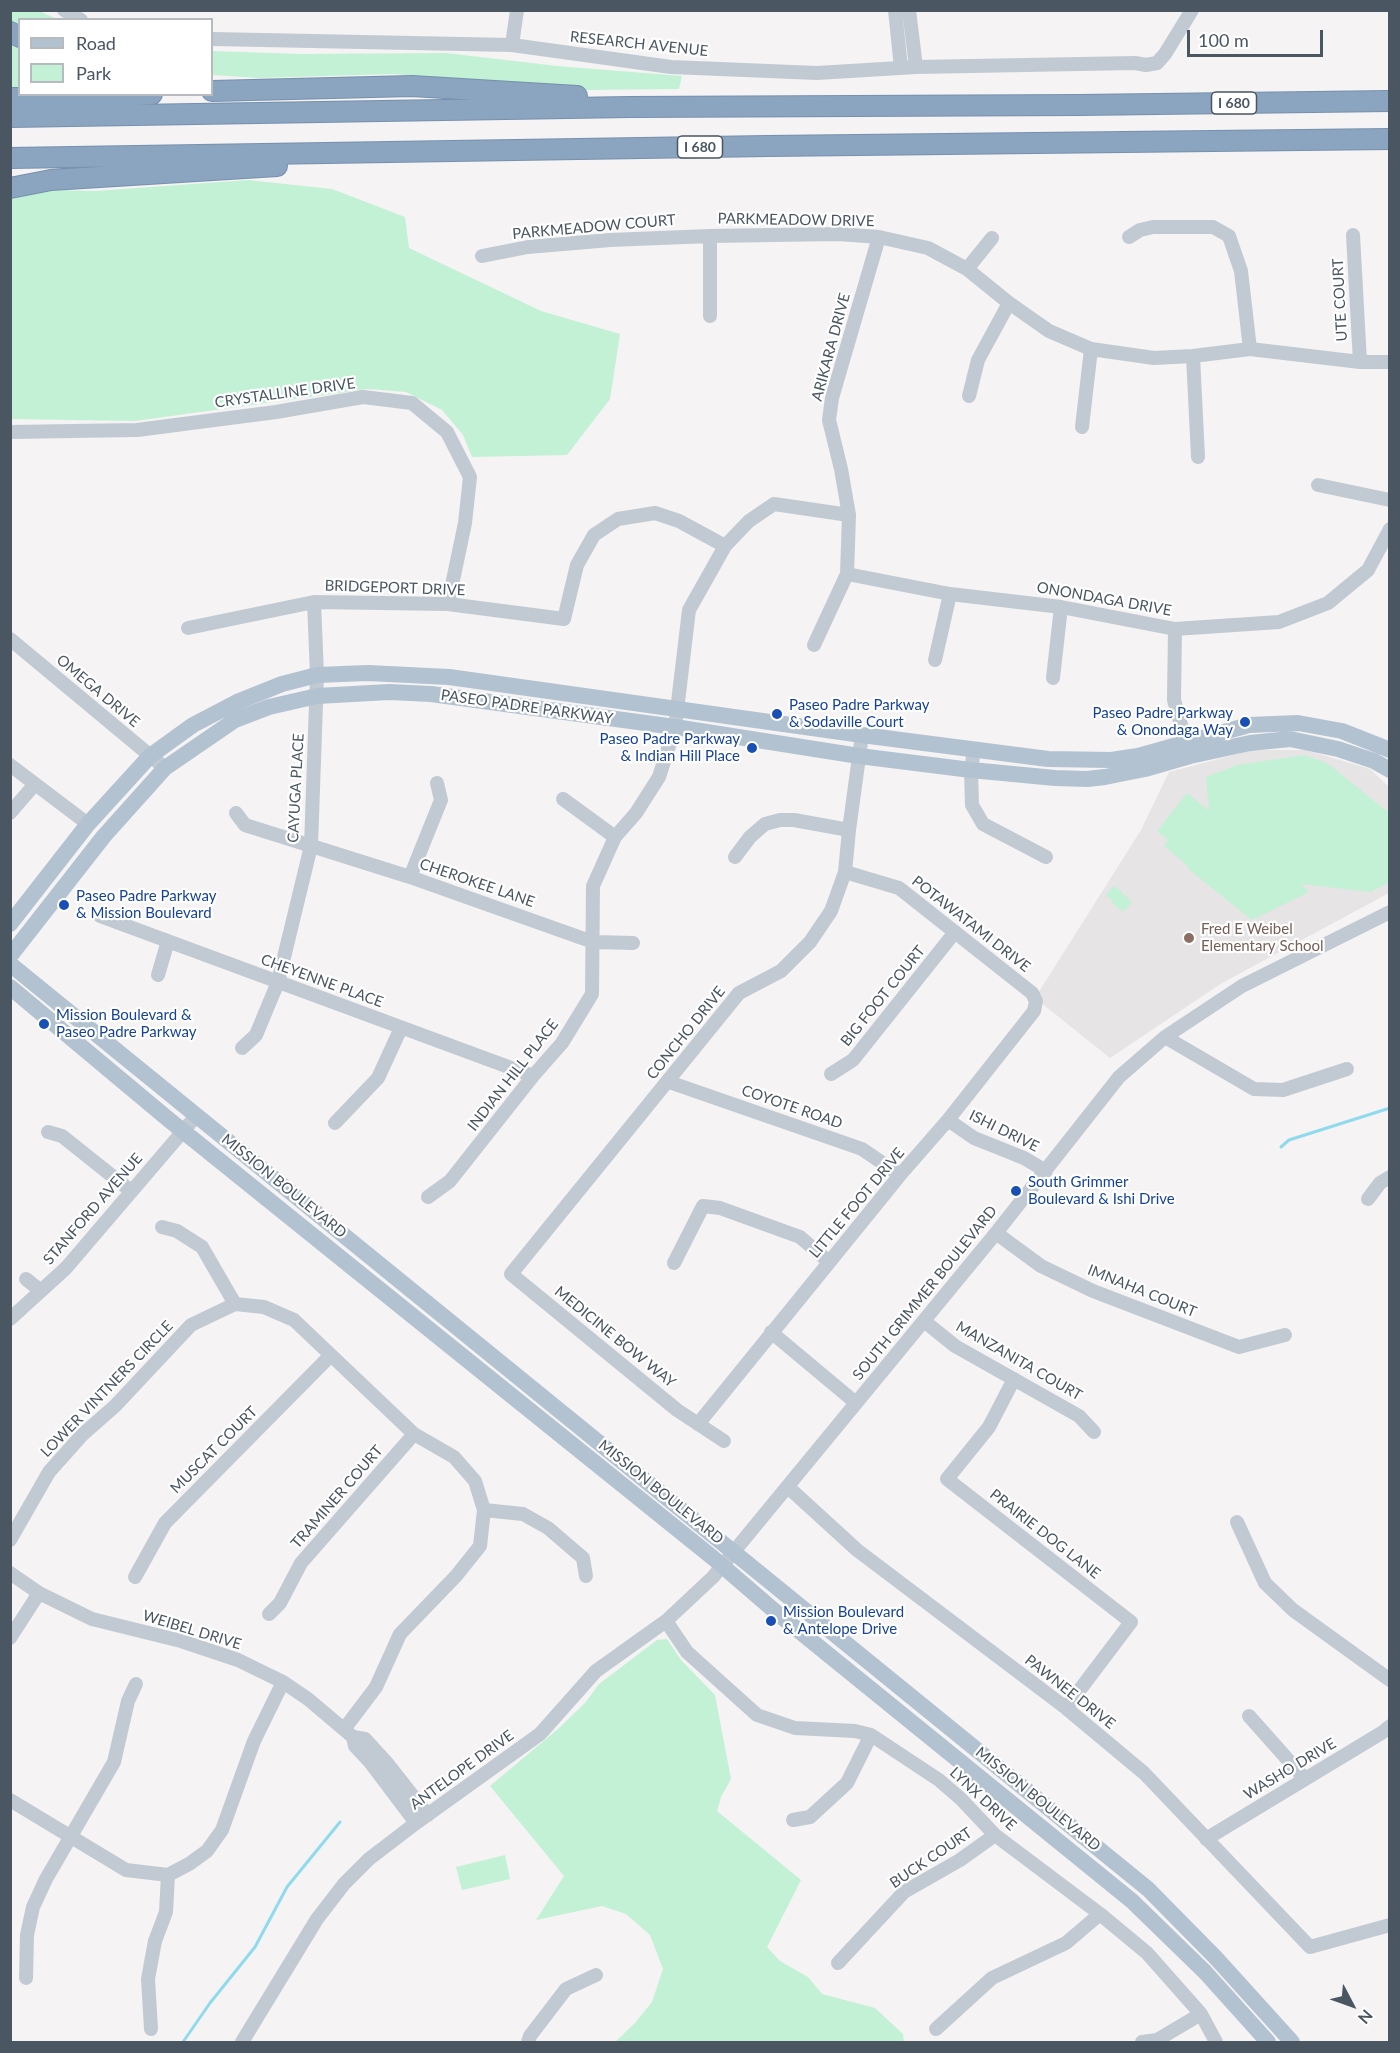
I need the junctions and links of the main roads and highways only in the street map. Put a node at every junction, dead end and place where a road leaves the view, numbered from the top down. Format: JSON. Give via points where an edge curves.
{"nodes":[{"id":1,"x":213,"y":86,"type":"edge"},
{"id":2,"x":272,"y":88,"type":"junction"},
{"id":3,"x":213,"y":92,"type":"edge"},
{"id":4,"x":120,"y":96,"type":"edge"},
{"id":5,"x":10,"y":98,"type":"edge"},
{"id":6,"x":1389,"y":101,"type":"edge"},
{"id":7,"x":630,"y":107,"type":"junction"},
{"id":8,"x":10,"y":117,"type":"edge"},
{"id":9,"x":1389,"y":139,"type":"edge"},
{"id":10,"x":441,"y":152,"type":"junction"},
{"id":11,"x":10,"y":158,"type":"edge"},
{"id":12,"x":160,"y":174,"type":"junction"},
{"id":13,"x":10,"y":177,"type":"edge"},
{"id":14,"x":10,"y":188,"type":"edge"},
{"id":15,"x":1188,"y":749,"type":"junction"},
{"id":16,"x":1389,"y":750,"type":"edge"},
{"id":17,"x":1389,"y":770,"type":"edge"},
{"id":18,"x":10,"y":924,"type":"edge"},
{"id":19,"x":10,"y":956,"type":"edge"},
{"id":20,"x":10,"y":964,"type":"edge"},
{"id":21,"x":10,"y":987,"type":"edge"},
{"id":22,"x":1268,"y":2043,"type":"edge"},
{"id":23,"x":1292,"y":2043,"type":"edge"}],
"edges":[{"from":1,"to":2,"type":"highway"},
{"from":2,"to":3,"type":"highway"},
{"from":2,"to":7,"type":"highway","via":[[458,87],[590,97]]},
{"from":4,"to":5,"type":"highway"},
{"from":6,"to":7,"type":"highway","number":"I 680"},
{"from":7,"to":8,"type":"highway","number":"I 680"},
{"from":9,"to":10,"type":"highway","number":"I 680"},
{"from":10,"to":11,"type":"highway","number":"I 680"},
{"from":10,"to":12,"type":"highway"},
{"from":12,"to":13,"type":"highway"},
{"from":12,"to":14,"type":"highway","via":[[51,180]]},
{"from":15,"to":16,"type":"main road","name":"PASEO PADRE PARKWAY","via":[[1249,725],[1298,723],[1342,731]]},
{"from":15,"to":17,"type":"main road","name":"PASEO PADRE PARKWAY","via":[[1290,739],[1338,749]]},
{"from":15,"to":18,"type":"main road","name":"PASEO PADRE PARKWAY","via":[[1084,761],[1048,759],[449,677],[368,672],[317,675],[237,702],[193,725],[150,756],[88,824]]},
{"from":15,"to":19,"type":"main road","name":"PASEO PADRE PARKWAY","via":[[1145,769],[1086,779],[859,756],[431,694],[317,696],[235,720],[165,768],[104,836]]},
{"from":20,"to":23,"type":"main road","name":"MISSION BOULEVARD","via":[[1148,1889]]},
{"from":21,"to":22,"type":"main road","name":"MISSION BOULEVARD","via":[[182,1131],[1132,1901],[1205,1972]]}]}
